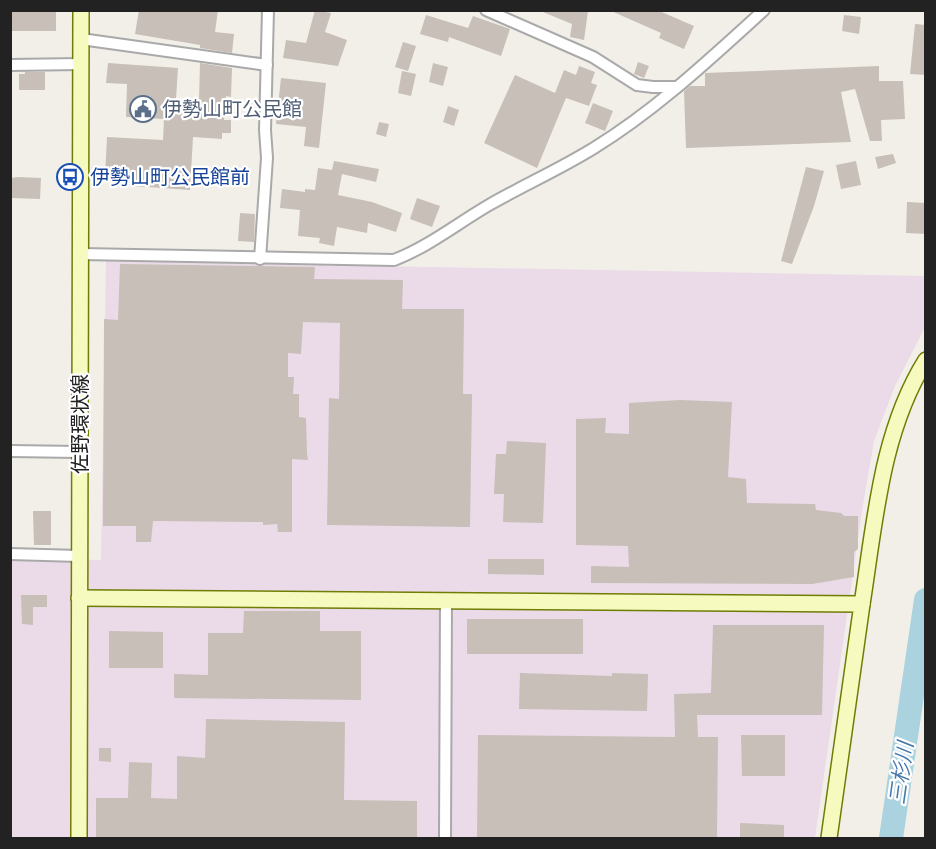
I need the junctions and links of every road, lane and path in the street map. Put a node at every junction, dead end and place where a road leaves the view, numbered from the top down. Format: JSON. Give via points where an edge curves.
{"nodes":[{"id":1,"x":81,"y":10,"type":"edge"},
{"id":2,"x":268,"y":10,"type":"edge"},
{"id":3,"x":486,"y":10,"type":"edge"},
{"id":4,"x":765,"y":10,"type":"edge"},
{"id":5,"x":81,"y":39,"type":"junction"},
{"id":6,"x":81,"y":64,"type":"junction"},
{"id":7,"x":10,"y":65,"type":"edge"},
{"id":8,"x":267,"y":65,"type":"junction"},
{"id":9,"x":677,"y":87,"type":"junction"},
{"id":10,"x":81,"y":254,"type":"junction"},
{"id":11,"x":260,"y":259,"type":"junction"},
{"id":12,"x":926,"y":360,"type":"edge"},
{"id":13,"x":10,"y":451,"type":"edge"},
{"id":14,"x":79,"y":452,"type":"junction"},
{"id":15,"x":10,"y":554,"type":"edge"},
{"id":16,"x":79,"y":556,"type":"junction"},
{"id":17,"x":79,"y":598,"type":"junction"},
{"id":18,"x":446,"y":601,"type":"junction"},
{"id":19,"x":862,"y":604,"type":"junction"},
{"id":20,"x":79,"y":838,"type":"edge"},
{"id":21,"x":445,"y":838,"type":"edge"},
{"id":22,"x":829,"y":838,"type":"edge"}],
"edges":[{"from":1,"to":5,"type":"street","name":"佐野環状線"},
{"from":2,"to":8,"type":"street"},
{"from":3,"to":9,"type":"street","via":[[593,57],[637,85]]},
{"from":4,"to":9,"type":"street"},
{"from":5,"to":6,"type":"street","name":"佐野環状線"},
{"from":5,"to":8,"type":"street"},
{"from":6,"to":7,"type":"street"},
{"from":6,"to":10,"type":"street","name":"佐野環状線"},
{"from":8,"to":11,"type":"street","via":[[267,158]]},
{"from":9,"to":11,"type":"street","via":[[594,148],[490,204],[406,256],[394,260]]},
{"from":10,"to":11,"type":"street"},
{"from":10,"to":14,"type":"street","name":"佐野環状線"},
{"from":12,"to":19,"type":"street","via":[[889,448]]},
{"from":13,"to":14,"type":"street"},
{"from":14,"to":16,"type":"street","name":"佐野環状線"},
{"from":15,"to":16,"type":"street"},
{"from":16,"to":17,"type":"street","name":"佐野環状線"},
{"from":17,"to":18,"type":"street"},
{"from":17,"to":20,"type":"street","name":"佐野環状線"},
{"from":18,"to":19,"type":"street"},
{"from":18,"to":21,"type":"street"},
{"from":19,"to":22,"type":"street"}]}
